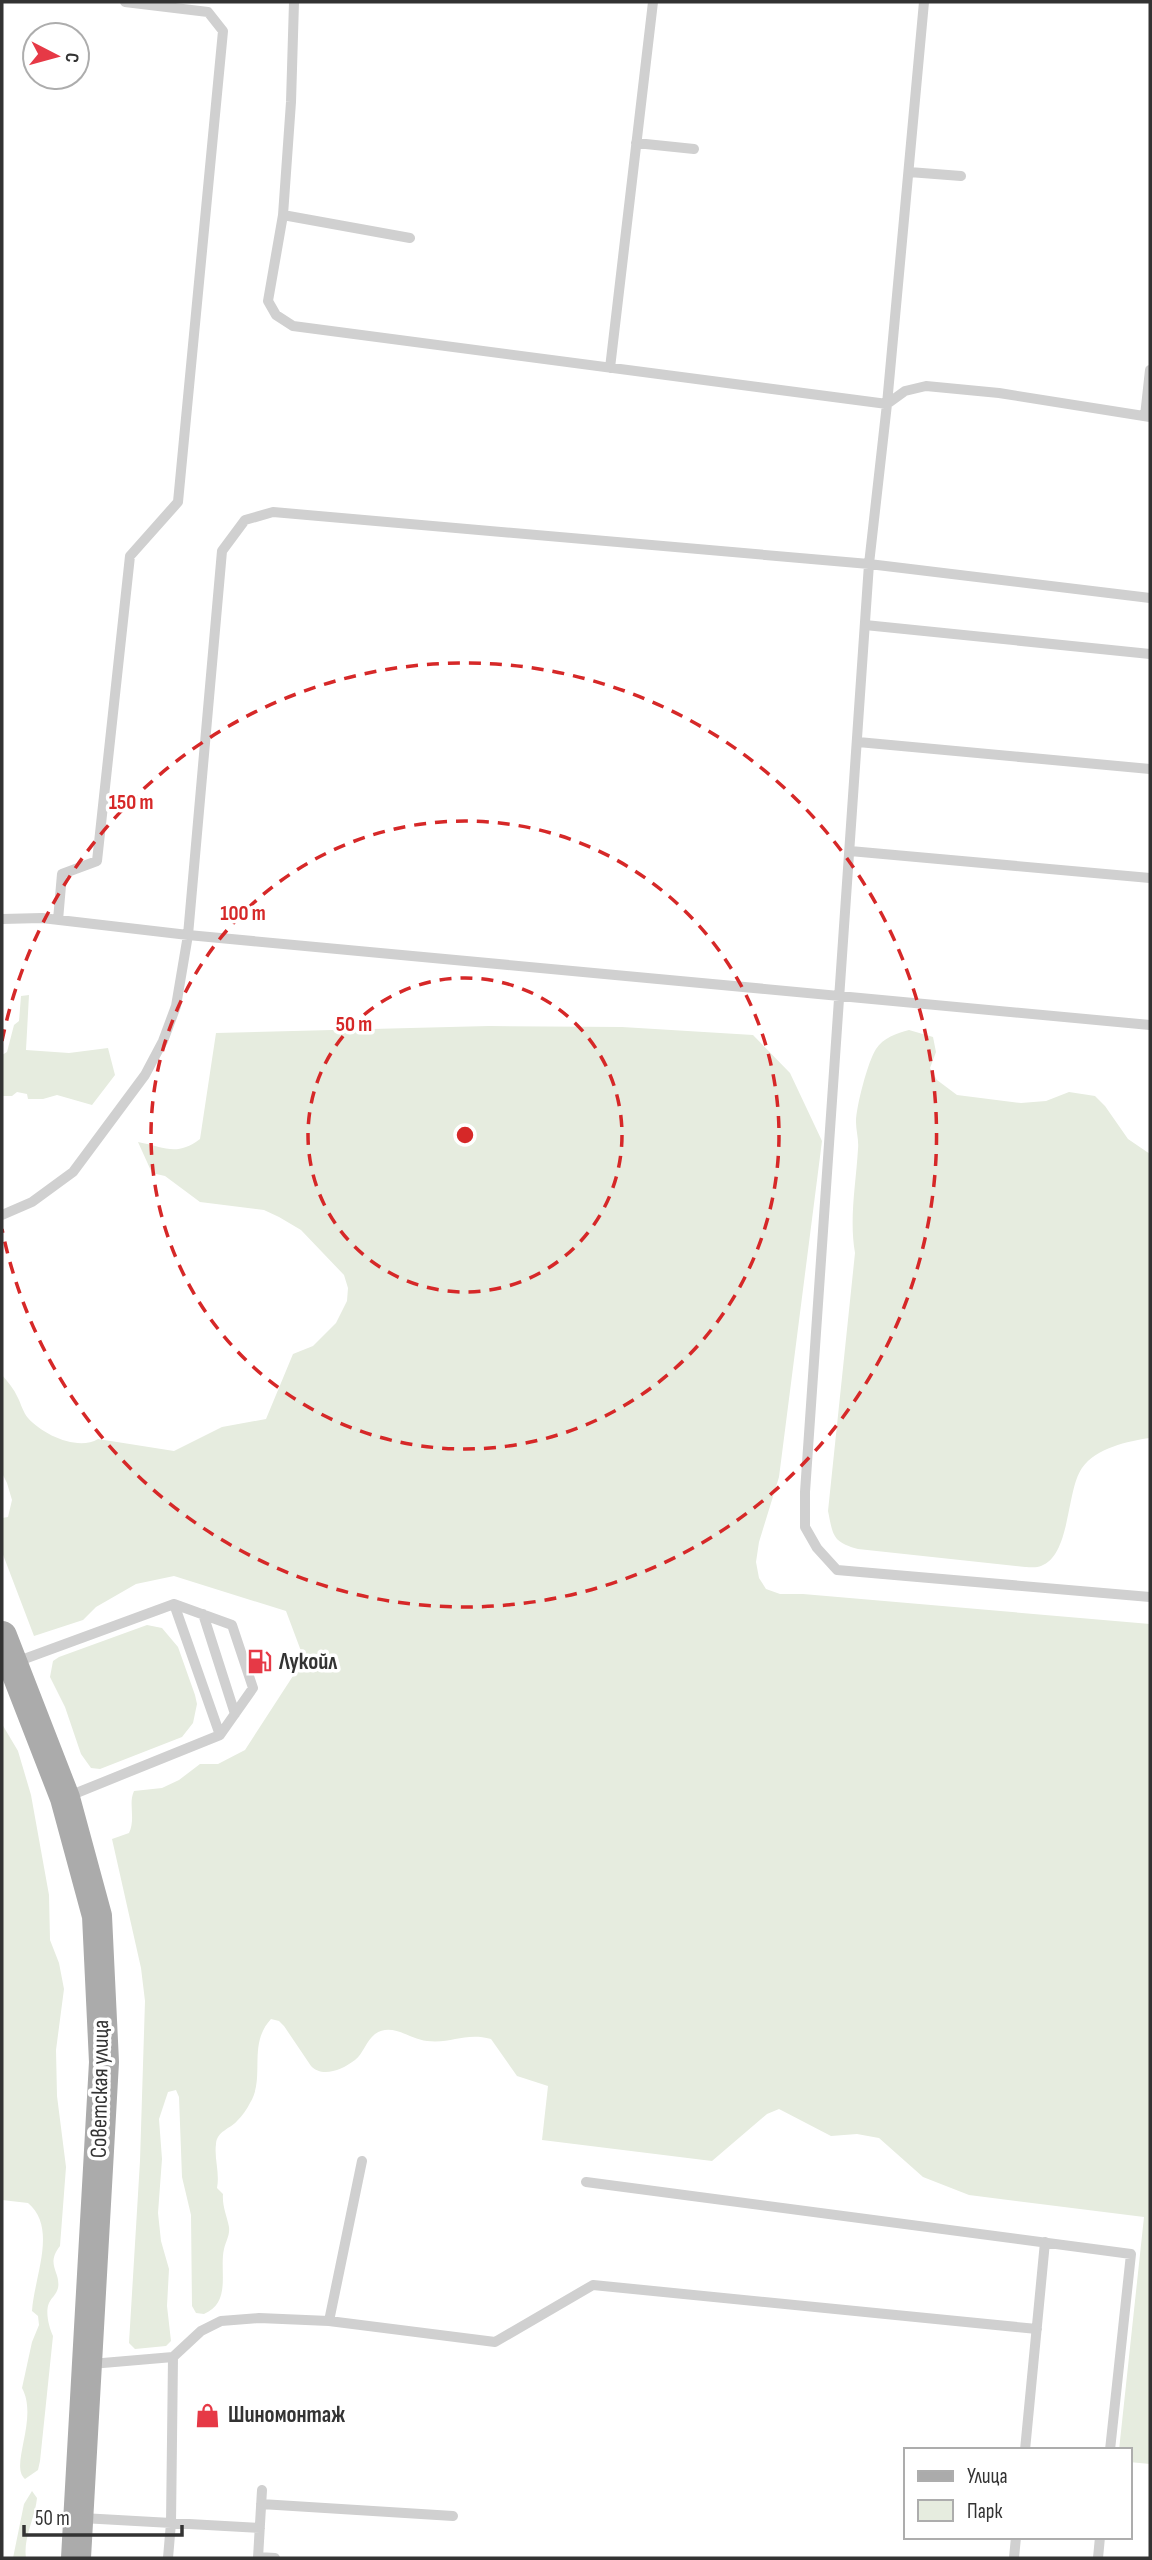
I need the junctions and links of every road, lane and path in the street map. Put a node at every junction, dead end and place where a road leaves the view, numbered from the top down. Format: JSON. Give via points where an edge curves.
{"nodes":[{"id":1,"x":125,"y":2,"type":"edge"},
{"id":2,"x":294,"y":2,"type":"edge"},
{"id":3,"x":653,"y":2,"type":"edge"},
{"id":4,"x":924,"y":2,"type":"edge"},
{"id":5,"x":636,"y":143,"type":"junction"},
{"id":6,"x":694,"y":149,"type":"dead end"},
{"id":7,"x":909,"y":172,"type":"junction"},
{"id":8,"x":961,"y":176,"type":"dead end"},
{"id":9,"x":283,"y":215,"type":"junction"},
{"id":10,"x":410,"y":238,"type":"dead end"},
{"id":11,"x":610,"y":368,"type":"junction"},
{"id":12,"x":1150,"y":370,"type":"edge"},
{"id":13,"x":887,"y":404,"type":"junction"},
{"id":14,"x":1148,"y":416,"type":"edge"},
{"id":15,"x":869,"y":564,"type":"junction"},
{"id":16,"x":1150,"y":598,"type":"edge"},
{"id":17,"x":865,"y":625,"type":"junction"},
{"id":18,"x":1150,"y":654,"type":"edge"},
{"id":19,"x":858,"y":741,"type":"junction"},
{"id":20,"x":1150,"y":769,"type":"edge"},
{"id":21,"x":850,"y":850,"type":"junction"},
{"id":22,"x":1150,"y":878,"type":"edge"},
{"id":23,"x":2,"y":919,"type":"edge"},
{"id":24,"x":58,"y":920,"type":"junction"},
{"id":25,"x":188,"y":935,"type":"junction"},
{"id":26,"x":841,"y":996,"type":"junction"},
{"id":27,"x":1150,"y":1025,"type":"edge"},
{"id":28,"x":2,"y":1215,"type":"edge"},
{"id":29,"x":1150,"y":1597,"type":"edge"},
{"id":30,"x":174,"y":1604,"type":"junction"},
{"id":31,"x":203,"y":1614,"type":"junction"},
{"id":32,"x":7,"y":1649,"type":"edge"},
{"id":33,"x":235,"y":1714,"type":"junction"},
{"id":34,"x":219,"y":1735,"type":"junction"},
{"id":35,"x":65,"y":1798,"type":"junction"},
{"id":36,"x":362,"y":2161,"type":"dead end"},
{"id":37,"x":586,"y":2182,"type":"dead end"},
{"id":38,"x":1045,"y":2242,"type":"junction"},
{"id":39,"x":329,"y":2321,"type":"junction"},
{"id":40,"x":1037,"y":2329,"type":"junction"},
{"id":41,"x":173,"y":2357,"type":"junction"},
{"id":42,"x":86,"y":2365,"type":"junction"},
{"id":43,"x":1025,"y":2448,"type":"edge"},
{"id":44,"x":1110,"y":2448,"type":"edge"},
{"id":45,"x":262,"y":2490,"type":"dead end"},
{"id":46,"x":261,"y":2504,"type":"junction"},
{"id":47,"x":453,"y":2516,"type":"dead end"},
{"id":48,"x":78,"y":2518,"type":"junction"},
{"id":49,"x":171,"y":2523,"type":"junction"},
{"id":50,"x":260,"y":2528,"type":"junction"},
{"id":51,"x":1016,"y":2539,"type":"edge"},
{"id":52,"x":1100,"y":2539,"type":"edge"},
{"id":53,"x":76,"y":2558,"type":"edge"},
{"id":54,"x":168,"y":2558,"type":"edge"},
{"id":55,"x":258,"y":2558,"type":"edge"},
{"id":56,"x":275,"y":2558,"type":"edge"},
{"id":57,"x":1014,"y":2558,"type":"edge"},
{"id":58,"x":1098,"y":2558,"type":"edge"}],
"edges":[{"from":1,"to":24,"type":"lane","via":[[208,12],[223,31],[178,502],[130,556],[97,861],[62,874]]},
{"from":2,"to":9,"type":"lane"},
{"from":3,"to":5,"type":"lane"},
{"from":4,"to":7,"type":"lane"},
{"from":5,"to":6,"type":"lane"},
{"from":5,"to":11,"type":"lane"},
{"from":7,"to":8,"type":"lane"},
{"from":7,"to":13,"type":"lane"},
{"from":9,"to":10,"type":"lane"},
{"from":9,"to":11,"type":"lane","via":[[268,302],[293,326]]},
{"from":11,"to":13,"type":"lane"},
{"from":12,"to":14,"type":"lane"},
{"from":13,"to":14,"type":"lane","via":[[905,391],[926,386]]},
{"from":13,"to":15,"type":"lane"},
{"from":15,"to":16,"type":"lane"},
{"from":15,"to":17,"type":"lane"},
{"from":15,"to":25,"type":"lane","via":[[273,512],[245,520],[222,551]]},
{"from":17,"to":18,"type":"lane"},
{"from":17,"to":19,"type":"lane"},
{"from":19,"to":20,"type":"lane"},
{"from":19,"to":21,"type":"lane"},
{"from":21,"to":22,"type":"lane"},
{"from":21,"to":26,"type":"lane"},
{"from":23,"to":24,"type":"lane"},
{"from":24,"to":25,"type":"lane"},
{"from":25,"to":26,"type":"lane"},
{"from":25,"to":28,"type":"lane","via":[[176,1006],[145,1075],[74,1172],[32,1202]]},
{"from":26,"to":27,"type":"lane"},
{"from":26,"to":29,"type":"lane","via":[[805,1527],[837,1570]]},
{"from":30,"to":31,"type":"lane"},
{"from":30,"to":32,"type":"lane"},
{"from":30,"to":34,"type":"lane"},
{"from":31,"to":33,"type":"lane"},
{"from":31,"to":33,"type":"lane","via":[[232,1625],[253,1688]]},
{"from":32,"to":35,"type":"main road","name":"Советская улица"},
{"from":33,"to":34,"type":"lane"},
{"from":34,"to":35,"type":"lane"},
{"from":35,"to":42,"type":"main road","name":"Советская улица","via":[[97,1916],[104,2062]]},
{"from":36,"to":39,"type":"lane"},
{"from":37,"to":38,"type":"lane"},
{"from":38,"to":40,"type":"lane"},
{"from":38,"to":44,"type":"lane","via":[[1131,2254]]},
{"from":39,"to":40,"type":"lane","via":[[495,2342],[593,2285]]},
{"from":39,"to":41,"type":"lane","via":[[221,2321],[201,2331]]},
{"from":40,"to":43,"type":"lane"},
{"from":41,"to":42,"type":"lane"},
{"from":41,"to":49,"type":"lane"},
{"from":42,"to":48,"type":"main road","name":"Советская улица"},
{"from":45,"to":46,"type":"lane"},
{"from":46,"to":47,"type":"lane"},
{"from":46,"to":50,"type":"lane"},
{"from":48,"to":49,"type":"lane"},
{"from":48,"to":53,"type":"main road","name":"Советская улица"},
{"from":49,"to":50,"type":"lane"},
{"from":49,"to":54,"type":"lane"},
{"from":50,"to":55,"type":"lane"},
{"from":51,"to":57,"type":"lane"},
{"from":52,"to":58,"type":"lane"},
{"from":55,"to":56,"type":"lane"}]}
